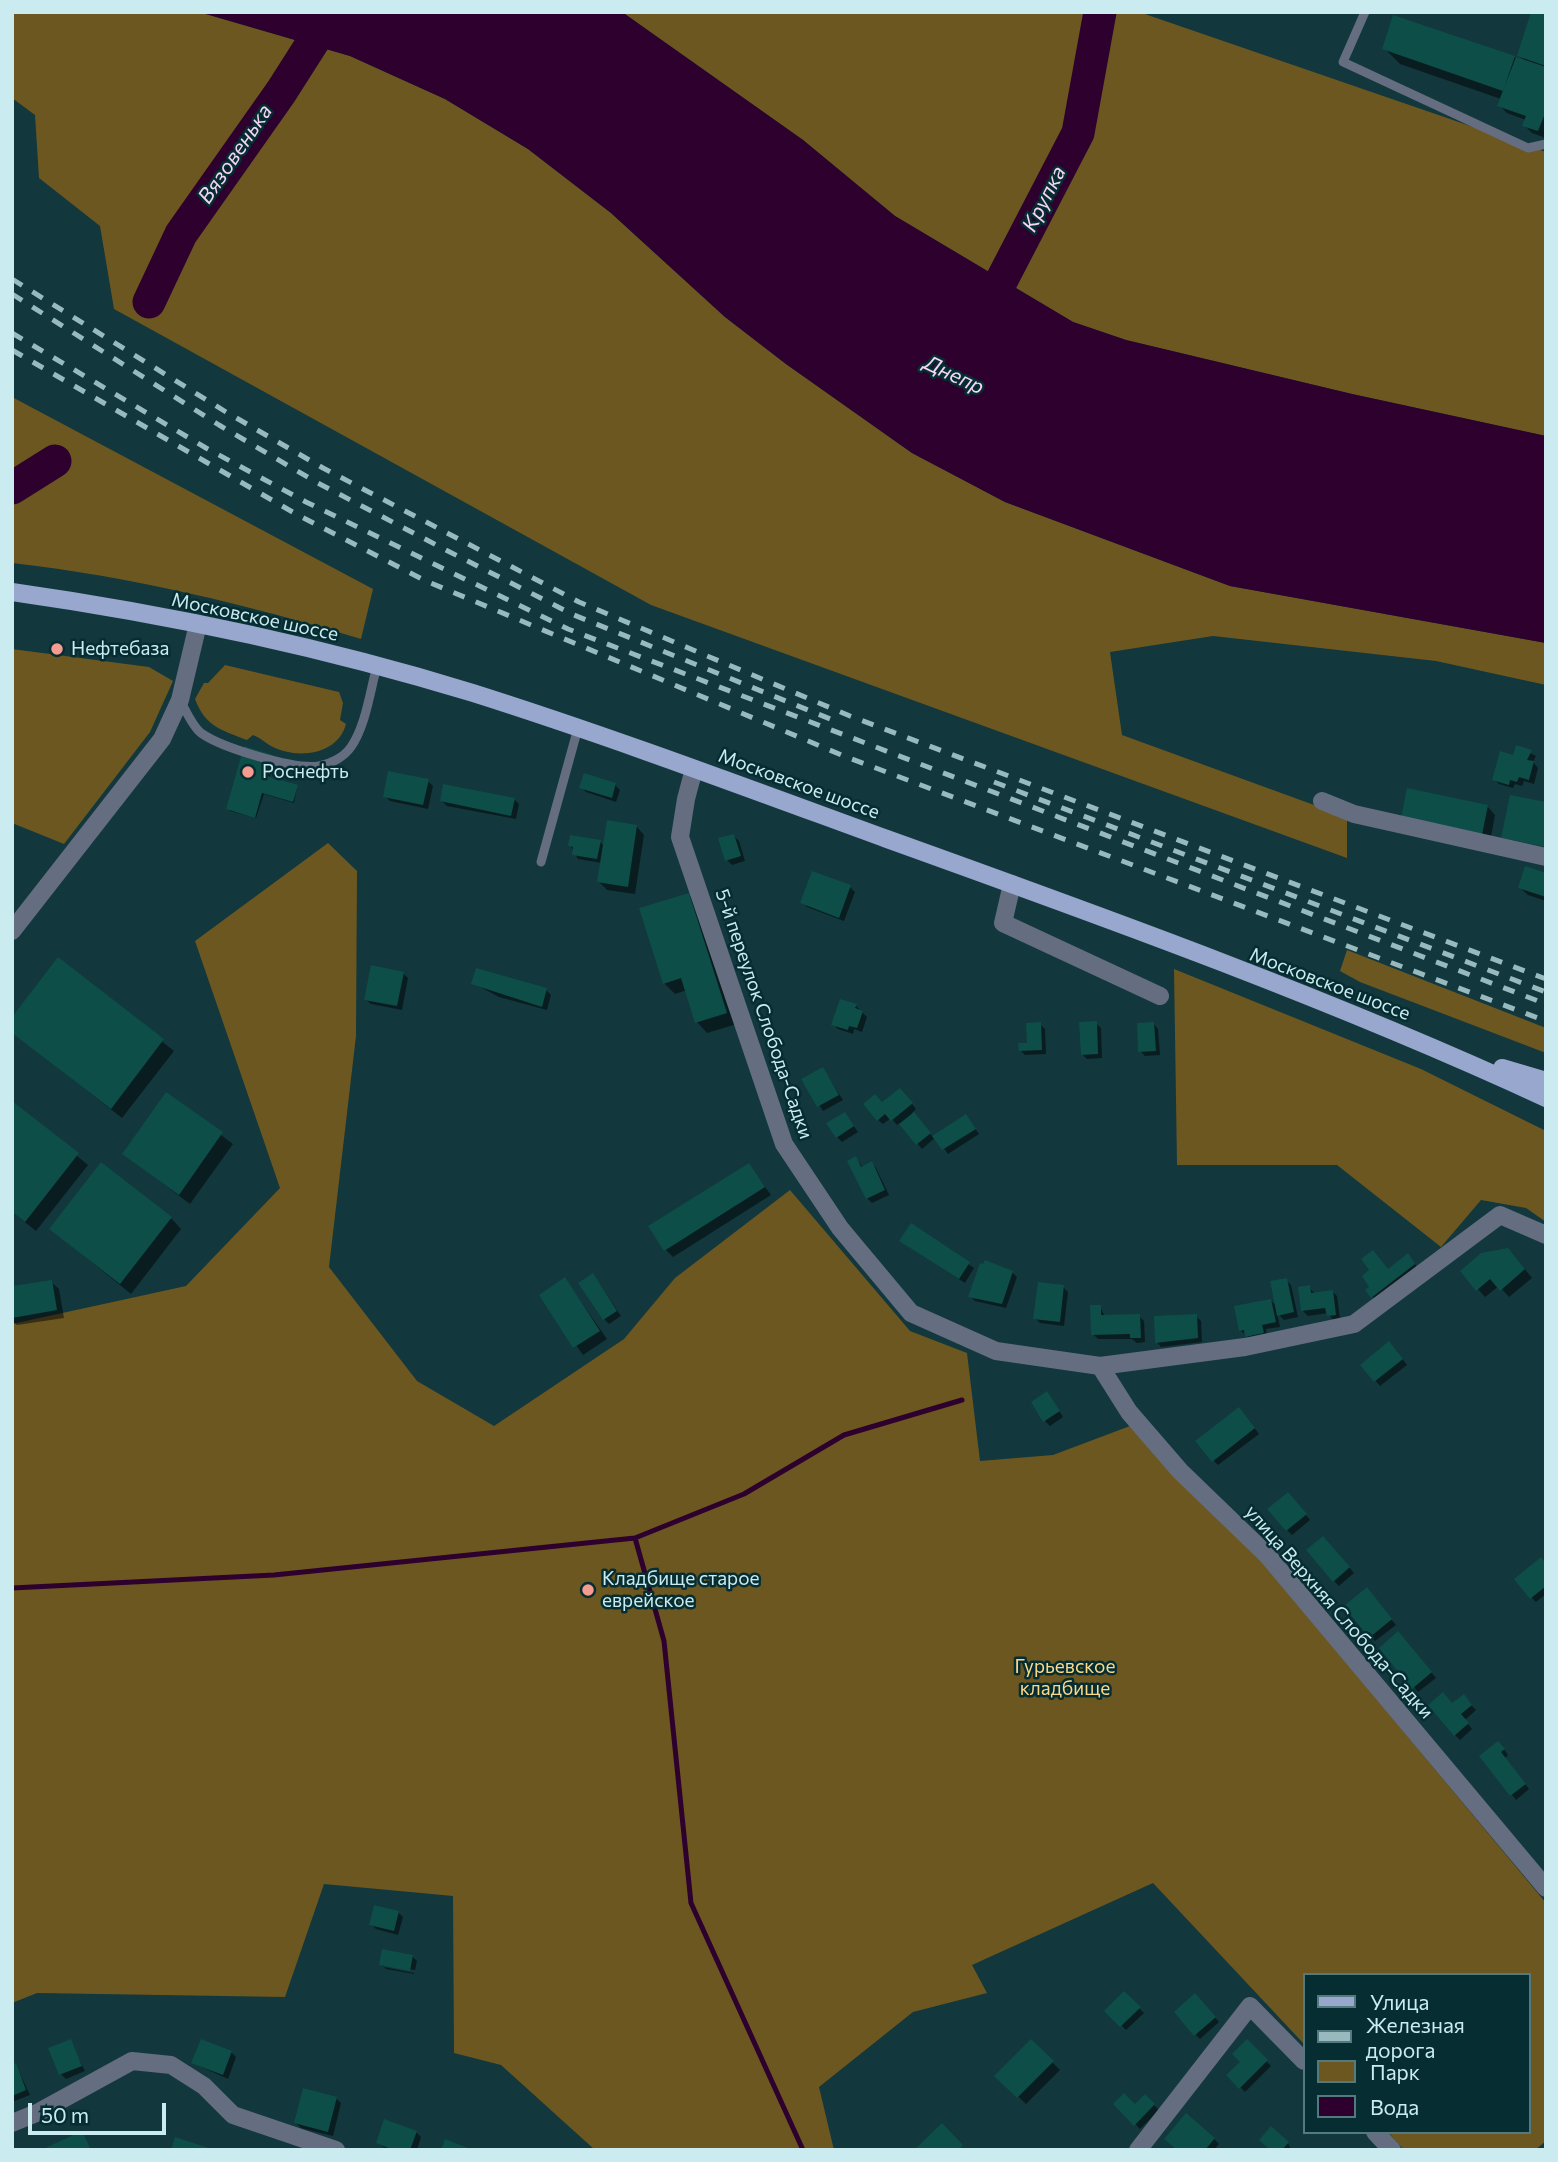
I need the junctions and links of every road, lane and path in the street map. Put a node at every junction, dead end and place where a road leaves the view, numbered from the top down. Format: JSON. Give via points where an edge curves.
{"nodes":[{"id":1,"x":1365,"y":12,"type":"edge"},
{"id":2,"x":1546,"y":144,"type":"edge"},
{"id":3,"x":12,"y":592,"type":"edge"},
{"id":4,"x":198,"y":624,"type":"junction"},
{"id":5,"x":377,"y":666,"type":"junction"},
{"id":6,"x":180,"y":700,"type":"junction"},
{"id":7,"x":578,"y":728,"type":"junction"},
{"id":8,"x":694,"y":769,"type":"junction"},
{"id":9,"x":1322,"y":801,"type":"dead end"},
{"id":10,"x":1546,"y":857,"type":"edge"},
{"id":11,"x":541,"y":862,"type":"dead end"},
{"id":12,"x":1013,"y":884,"type":"junction"},
{"id":13,"x":12,"y":931,"type":"edge"},
{"id":14,"x":1160,"y":996,"type":"dead end"},
{"id":15,"x":1440,"y":1049,"type":"junction"},
{"id":16,"x":1546,"y":1081,"type":"edge"},
{"id":17,"x":1546,"y":1098,"type":"edge"},
{"id":18,"x":1546,"y":1235,"type":"edge"},
{"id":19,"x":1100,"y":1366,"type":"junction"},
{"id":20,"x":1546,"y":1888,"type":"edge"},
{"id":21,"x":1302,"y":2059,"type":"edge"},
{"id":22,"x":12,"y":2123,"type":"edge"},
{"id":23,"x":1377,"y":2134,"type":"edge"},
{"id":24,"x":336,"y":2150,"type":"edge"},
{"id":25,"x":1138,"y":2150,"type":"edge"},
{"id":26,"x":1392,"y":2150,"type":"edge"}],
"edges":[{"from":1,"to":2,"type":"lane","via":[[1342,62],[1528,148]]},
{"from":3,"to":4,"type":"main road","name":"Московское шоссе"},
{"from":4,"to":5,"type":"main road","name":"Московское шоссе"},
{"from":4,"to":6,"type":"street"},
{"from":5,"to":6,"type":"lane","via":[[351,748],[338,760],[319,766],[301,766],[226,745],[199,732]]},
{"from":5,"to":7,"type":"main road","name":"Московское шоссе"},
{"from":6,"to":13,"type":"street","via":[[162,739]]},
{"from":7,"to":8,"type":"main road","name":"Московское шоссе"},
{"from":7,"to":11,"type":"lane"},
{"from":8,"to":12,"type":"main road","name":"Московское шоссе"},
{"from":8,"to":19,"type":"street","name":"5-й переулок Слобода-Садки","via":[[680,837],[784,1144],[840,1228],[911,1313],[996,1351]]},
{"from":9,"to":10,"type":"street","via":[[1354,814]]},
{"from":12,"to":14,"type":"street","via":[[1003,923]]},
{"from":12,"to":15,"type":"main road","name":"Московское шоссе"},
{"from":15,"to":16,"type":"main road"},
{"from":15,"to":17,"type":"main road","name":"Московское шоссе"},
{"from":18,"to":19,"type":"street","name":"5-й переулок Слобода-Садки","via":[[1500,1215],[1354,1324],[1245,1347]]},
{"from":19,"to":20,"type":"street","name":"улица Верхняя Слобода-Садки","via":[[1129,1412],[1163,1452],[1267,1555]]},
{"from":21,"to":25,"type":"street","via":[[1250,2006]]},
{"from":22,"to":24,"type":"street","via":[[132,2061],[171,2065],[204,2086],[233,2115]]},
{"from":23,"to":26,"type":"street"}]}
